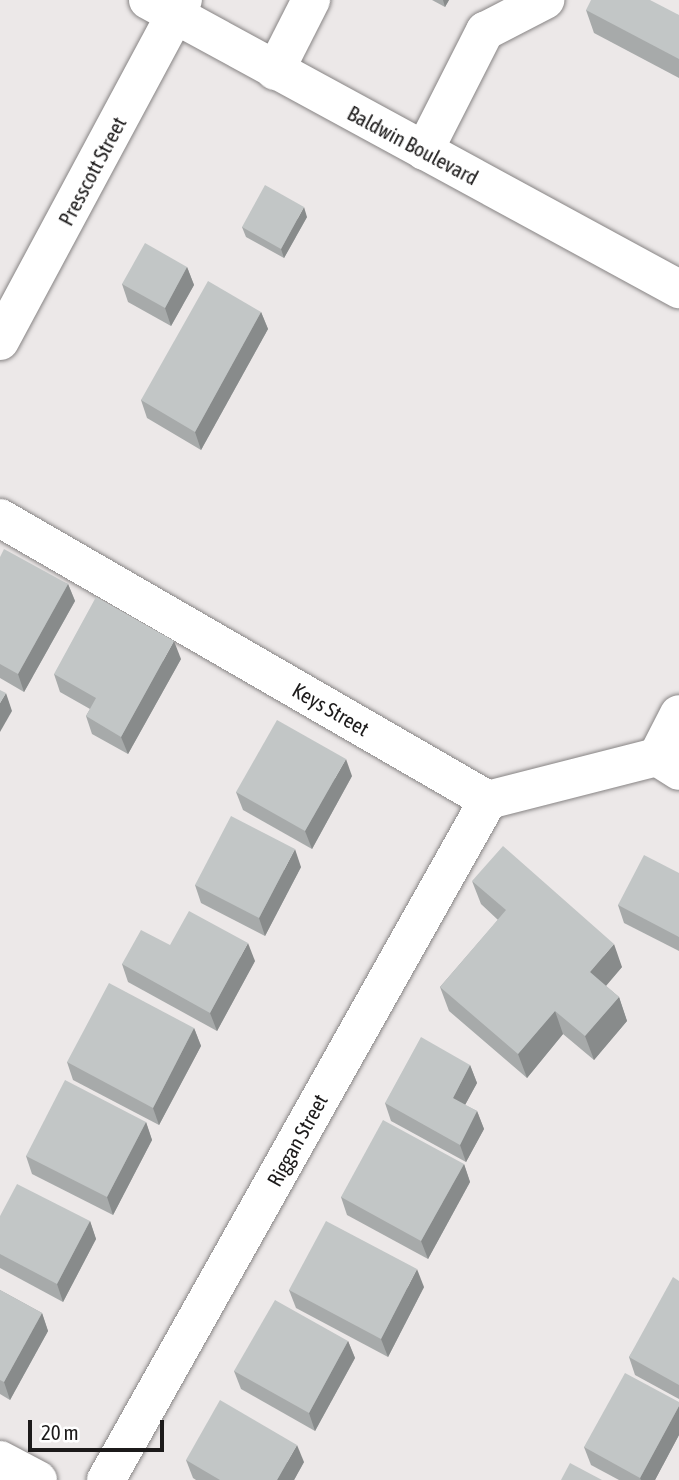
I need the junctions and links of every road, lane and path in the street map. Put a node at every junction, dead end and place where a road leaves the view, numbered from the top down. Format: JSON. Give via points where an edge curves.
{"nodes":[{"id":1,"x":312,"y":0,"type":"edge"},
{"id":2,"x":545,"y":0,"type":"edge"},
{"id":3,"x":169,"y":5,"type":"edge"},
{"id":4,"x":275,"y":71,"type":"junction"},
{"id":5,"x":424,"y":151,"type":"junction"},
{"id":6,"x":679,"y":289,"type":"edge"},
{"id":7,"x":0,"y":341,"type":"edge"},
{"id":8,"x":0,"y":518,"type":"edge"},
{"id":9,"x":679,"y":714,"type":"edge"},
{"id":10,"x":668,"y":764,"type":"edge"},
{"id":11,"x":488,"y":800,"type":"junction"},
{"id":12,"x":0,"y":1461,"type":"edge"},
{"id":13,"x":38,"y":1480,"type":"edge"},
{"id":14,"x":106,"y":1480,"type":"edge"}],
"edges":[{"from":1,"to":4,"type":"street"},
{"from":2,"to":5,"type":"street","via":[[485,32]]},
{"from":3,"to":4,"type":"street","name":"Baldwin Boulevard"},
{"from":3,"to":7,"type":"street","name":"Presscott Street"},
{"from":4,"to":5,"type":"street","name":"Baldwin Boulevard"},
{"from":5,"to":6,"type":"street","name":"Baldwin Boulevard"},
{"from":8,"to":11,"type":"street","name":"Keys Street"},
{"from":9,"to":10,"type":"street"},
{"from":10,"to":11,"type":"street"},
{"from":11,"to":14,"type":"street","name":"Riggan Street"},
{"from":12,"to":13,"type":"street"}]}
